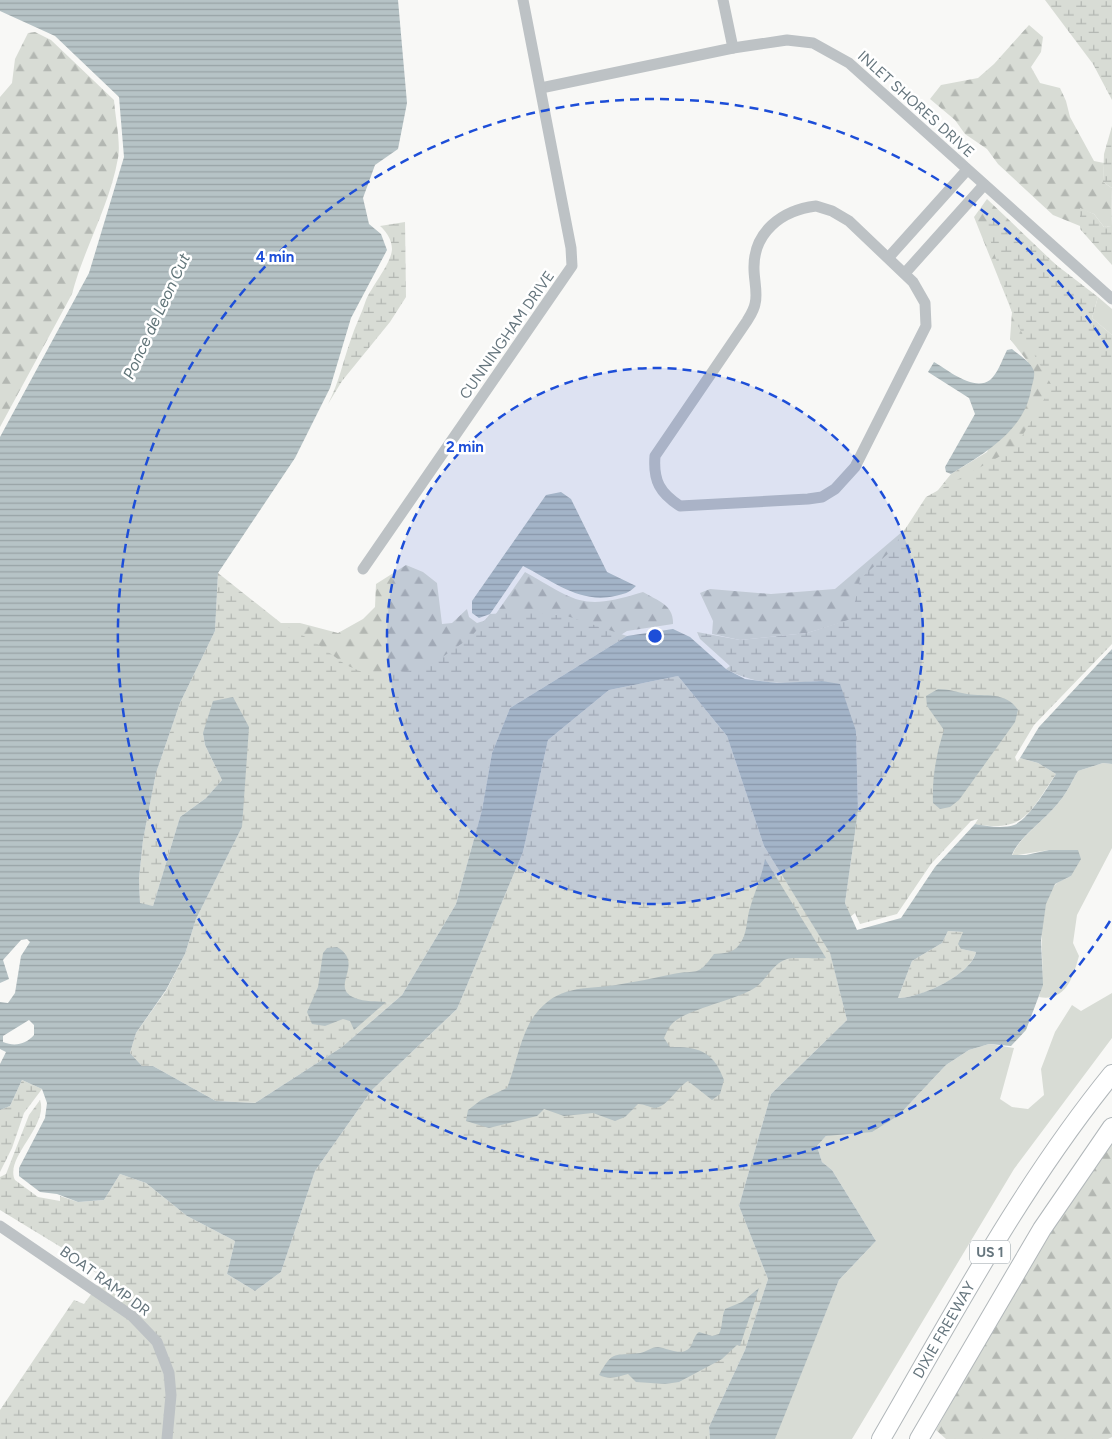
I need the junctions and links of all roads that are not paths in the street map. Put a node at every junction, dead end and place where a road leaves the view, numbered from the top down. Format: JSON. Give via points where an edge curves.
{"nodes":[{"id":1,"x":523,"y":0,"type":"edge"},
{"id":2,"x":723,"y":0,"type":"edge"},
{"id":3,"x":733,"y":48,"type":"junction"},
{"id":4,"x":541,"y":88,"type":"junction"},
{"id":5,"x":968,"y":170,"type":"junction"},
{"id":6,"x":984,"y":185,"type":"junction"},
{"id":7,"x":889,"y":257,"type":"junction"},
{"id":8,"x":905,"y":273,"type":"junction"},
{"id":9,"x":1112,"y":299,"type":"edge"},
{"id":10,"x":363,"y":569,"type":"dead end"},
{"id":11,"x":1112,"y":1074,"type":"edge"},
{"id":12,"x":1112,"y":1127,"type":"edge"},
{"id":13,"x":0,"y":1226,"type":"edge"},
{"id":14,"x":167,"y":1439,"type":"edge"},
{"id":15,"x":881,"y":1439,"type":"edge"},
{"id":16,"x":920,"y":1439,"type":"edge"}],
"edges":[{"from":1,"to":4,"type":"street","name":"CUNNINGHAM DRIVE"},
{"from":2,"to":3,"type":"street"},
{"from":3,"to":4,"type":"street","name":"INLET SHORES DRIVE"},
{"from":3,"to":5,"type":"street","name":"INLET SHORES DRIVE","via":[[787,40],[813,43],[849,63]]},
{"from":4,"to":10,"type":"street","name":"CUNNINGHAM DRIVE","via":[[572,266]]},
{"from":5,"to":6,"type":"street","name":"INLET SHORES DRIVE"},
{"from":5,"to":7,"type":"street"},
{"from":6,"to":8,"type":"street"},
{"from":6,"to":9,"type":"street","name":"INLET SHORES DRIVE"},
{"from":7,"to":8,"type":"street"},
{"from":7,"to":8,"type":"street","via":[[849,221],[816,206],[799,208],[781,216],[767,229],[756,246],[756,303],[655,456],[657,486],[667,497],[680,506],[694,507],[808,499],[822,497],[835,490],[856,467],[926,326],[925,303]]},
{"from":11,"to":15,"type":"main road","name":"DIXIE FREEWAY","number":"US 1","via":[[1012,1215]]},
{"from":12,"to":16,"type":"main road","number":"US 1","via":[[1042,1229]]},
{"from":13,"to":14,"type":"street","name":"BOAT RAMP DR","via":[[132,1316],[157,1342],[169,1373],[171,1395]]}]}
